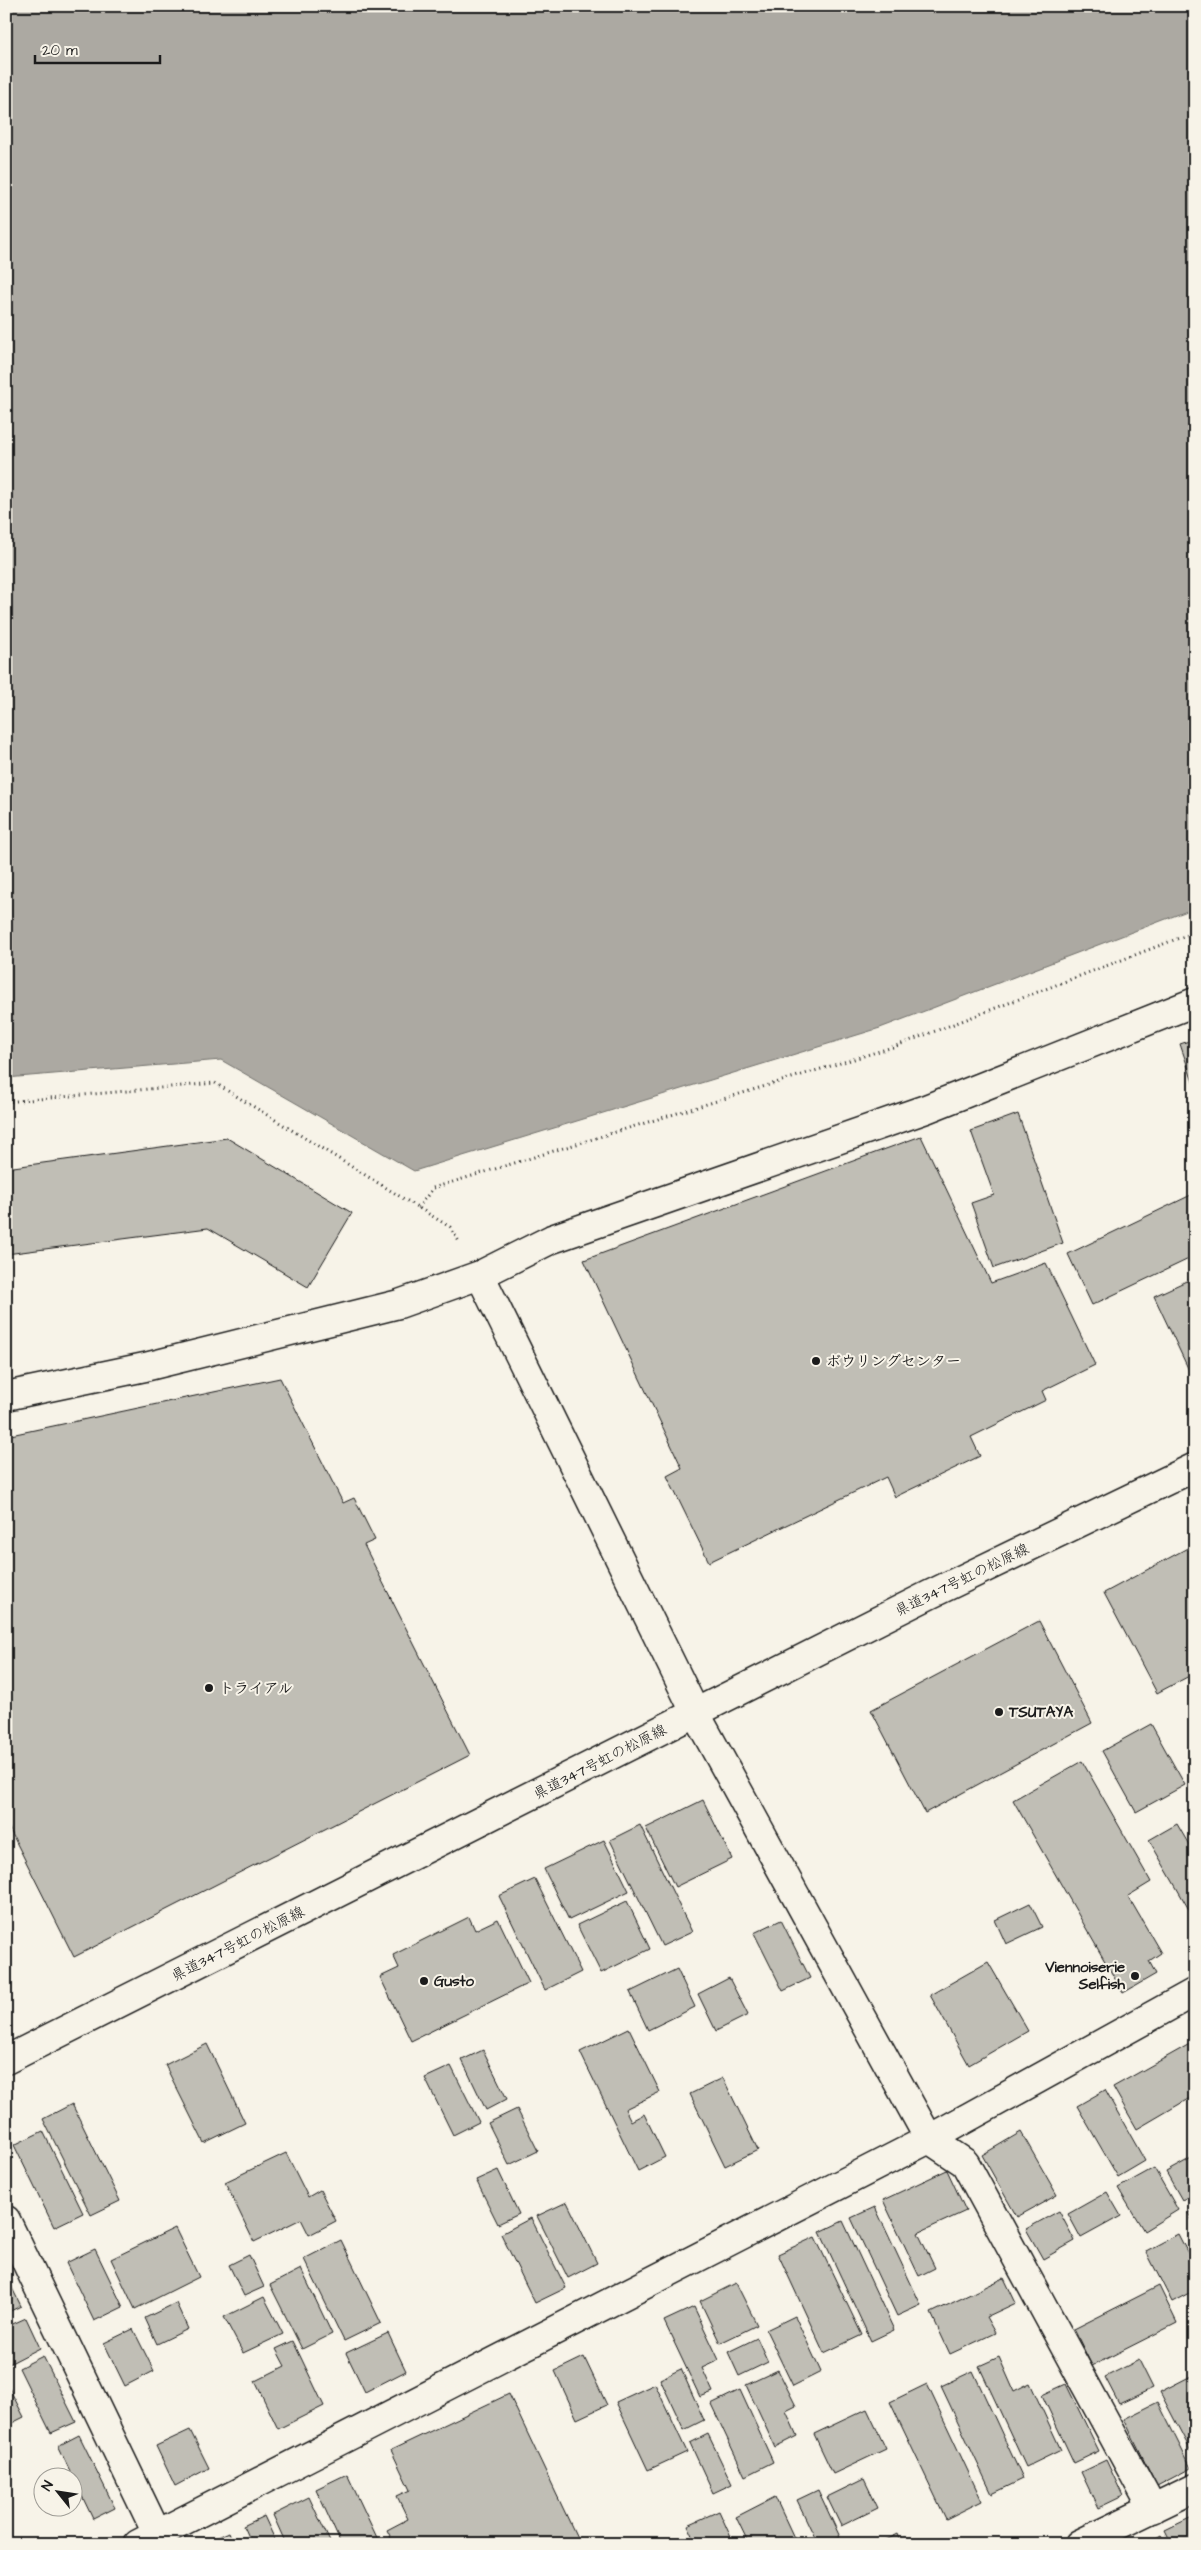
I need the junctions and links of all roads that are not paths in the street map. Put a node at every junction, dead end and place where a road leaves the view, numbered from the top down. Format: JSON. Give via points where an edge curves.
{"nodes":[{"id":1,"x":1195,"y":1002,"type":"edge"},
{"id":2,"x":480,"y":1275,"type":"junction"},
{"id":3,"x":6,"y":1396,"type":"edge"},
{"id":4,"x":1195,"y":1466,"type":"edge"},
{"id":5,"x":696,"y":1714,"type":"junction"},
{"id":6,"x":1195,"y":1992,"type":"edge"},
{"id":7,"x":6,"y":2060,"type":"edge"},
{"id":8,"x":929,"y":2139,"type":"junction"},
{"id":9,"x":6,"y":2220,"type":"edge"},
{"id":10,"x":1195,"y":2488,"type":"edge"},
{"id":11,"x":1153,"y":2508,"type":"junction"},
{"id":12,"x":152,"y":2541,"type":"edge"},
{"id":13,"x":1079,"y":2544,"type":"edge"}],
"edges":[{"from":1,"to":2,"type":"street","via":[[926,1109],[552,1239]]},
{"from":2,"to":3,"type":"street","via":[[399,1304],[145,1367]]},
{"from":2,"to":5,"type":"street"},
{"from":4,"to":5,"type":"street","name":"県道347号虹の松原線"},
{"from":5,"to":7,"type":"street","name":"県道347号虹の松原線"},
{"from":5,"to":8,"type":"street"},
{"from":6,"to":8,"type":"street"},
{"from":8,"to":11,"type":"street","via":[[965,2163]]},
{"from":8,"to":12,"type":"street"},
{"from":9,"to":12,"type":"street"},
{"from":10,"to":11,"type":"street"},
{"from":11,"to":13,"type":"street"}]}
